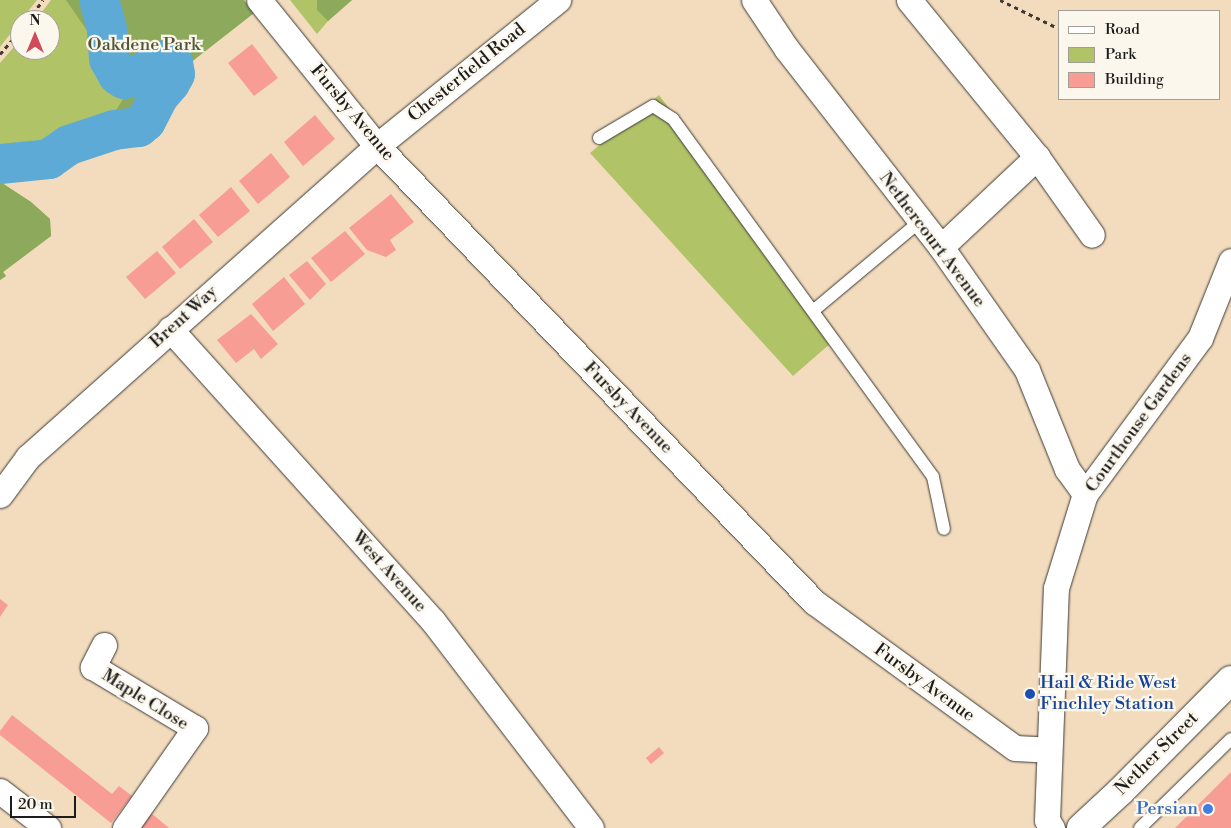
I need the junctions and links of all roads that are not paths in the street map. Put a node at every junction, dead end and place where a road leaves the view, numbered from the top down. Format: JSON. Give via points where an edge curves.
{"nodes":[{"id":1,"x":260,"y":0,"type":"edge"},
{"id":2,"x":558,"y":0,"type":"edge"},
{"id":3,"x":754,"y":0,"type":"edge"},
{"id":4,"x":909,"y":0,"type":"edge"},
{"id":5,"x":599,"y":138,"type":"dead end"},
{"id":6,"x":377,"y":146,"type":"junction"},
{"id":7,"x":1037,"y":157,"type":"junction"},
{"id":8,"x":919,"y":222,"type":"junction"},
{"id":9,"x":1092,"y":235,"type":"dead end"},
{"id":10,"x":941,"y":247,"type":"junction"},
{"id":11,"x":1231,"y":261,"type":"edge"},
{"id":12,"x":813,"y":311,"type":"junction"},
{"id":13,"x":170,"y":330,"type":"junction"},
{"id":14,"x":1086,"y":494,"type":"junction"},
{"id":15,"x":0,"y":495,"type":"edge"},
{"id":16,"x":944,"y":529,"type":"dead end"},
{"id":17,"x":104,"y":645,"type":"dead end"},
{"id":18,"x":1231,"y":680,"type":"edge"},
{"id":19,"x":1231,"y":739,"type":"edge"},
{"id":20,"x":1049,"y":750,"type":"junction"},
{"id":21,"x":0,"y":791,"type":"edge"},
{"id":22,"x":1092,"y":825,"type":"edge"},
{"id":23,"x":48,"y":828,"type":"edge"},
{"id":24,"x":125,"y":828,"type":"edge"},
{"id":25,"x":591,"y":828,"type":"edge"},
{"id":26,"x":1052,"y":828,"type":"edge"},
{"id":27,"x":1140,"y":828,"type":"edge"}],
"edges":[{"from":1,"to":6,"type":"street","name":"Fursby Avenue"},
{"from":2,"to":6,"type":"street","name":"Chesterfield Road"},
{"from":3,"to":8,"type":"street","name":"Nethercourt Avenue","via":[[786,48]]},
{"from":4,"to":7,"type":"street"},
{"from":5,"to":12,"type":"lane","via":[[653,106],[674,119]]},
{"from":6,"to":13,"type":"street","name":"Brent Way"},
{"from":6,"to":20,"type":"street","name":"Fursby Avenue","via":[[814,602],[1015,748]]},
{"from":7,"to":9,"type":"street"},
{"from":7,"to":10,"type":"street"},
{"from":8,"to":10,"type":"street","name":"Nethercourt Avenue"},
{"from":8,"to":12,"type":"lane"},
{"from":10,"to":14,"type":"street","name":"Nethercourt Avenue","via":[[1027,370],[1067,469]]},
{"from":11,"to":14,"type":"street","name":"Courthouse Gardens","via":[[1200,338]]},
{"from":12,"to":16,"type":"lane","via":[[934,478]]},
{"from":13,"to":15,"type":"street","name":"Brent Way","via":[[28,457]]},
{"from":13,"to":25,"type":"street","name":"West Avenue","via":[[433,621]]},
{"from":14,"to":20,"type":"street","name":"Courthouse Gardens","via":[[1056,588]]},
{"from":17,"to":24,"type":"street","name":"Maple Close","via":[[93,667],[194,728]]},
{"from":18,"to":22,"type":"street","name":"Nether Street"},
{"from":19,"to":27,"type":"lane"},
{"from":20,"to":26,"type":"street","name":"Courthouse Gardens","via":[[1047,820]]},
{"from":21,"to":23,"type":"street"}]}
